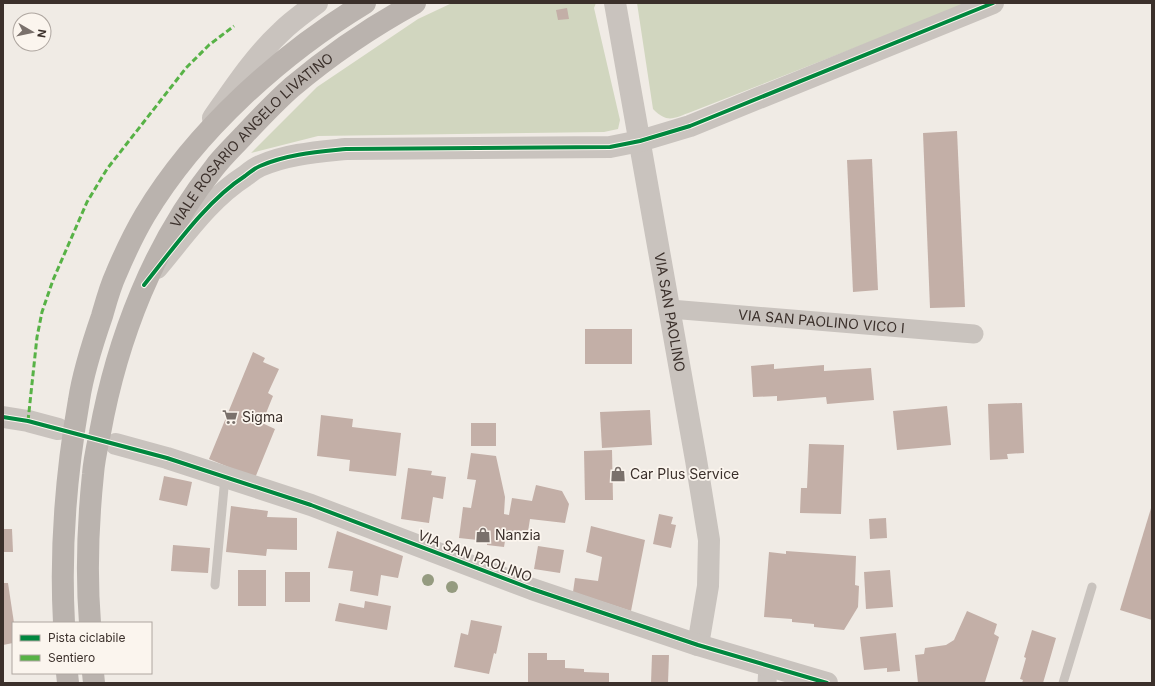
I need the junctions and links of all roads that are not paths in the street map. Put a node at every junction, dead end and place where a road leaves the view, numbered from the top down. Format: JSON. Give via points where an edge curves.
{"nodes":[{"id":1,"x":317,"y":3,"type":"edge"},
{"id":2,"x":365,"y":3,"type":"edge"},
{"id":3,"x":415,"y":3,"type":"edge"},
{"id":4,"x":615,"y":3,"type":"edge"},
{"id":5,"x":993,"y":3,"type":"edge"},
{"id":6,"x":640,"y":141,"type":"junction"},
{"id":7,"x":193,"y":147,"type":"junction"},
{"id":8,"x":144,"y":284,"type":"junction"},
{"id":9,"x":670,"y":309,"type":"junction"},
{"id":10,"x":974,"y":334,"type":"dead end"},
{"id":11,"x":3,"y":417,"type":"edge"},
{"id":12,"x":58,"y":429,"type":"dead end"},
{"id":13,"x":116,"y":444,"type":"dead end"},
{"id":14,"x":224,"y":477,"type":"junction"},
{"id":15,"x":215,"y":585,"type":"dead end"},
{"id":16,"x":1092,"y":587,"type":"dead end"},
{"id":17,"x":64,"y":622,"type":"edge"},
{"id":18,"x":90,"y":622,"type":"edge"},
{"id":19,"x":698,"y":645,"type":"junction"},
{"id":20,"x":777,"y":676,"type":"edge"},
{"id":21,"x":827,"y":683,"type":"edge"},
{"id":22,"x":1063,"y":683,"type":"edge"}],
"edges":[{"from":1,"to":7,"type":"street","via":[[282,31],[261,53]]},
{"from":2,"to":7,"type":"main road","name":"VIALE ROSARIO ANGELO LIVATINO","via":[[274,68]]},
{"from":3,"to":8,"type":"main road","name":"VIALE ROSARIO ANGELO LIVATINO","via":[[363,33],[297,83],[270,108],[214,167],[170,234]]},
{"from":4,"to":6,"type":"street","name":"VIA SAN PAOLINO"},
{"from":5,"to":6,"type":"street","via":[[690,126]]},
{"from":6,"to":8,"type":"street","via":[[610,147],[346,149],[305,153],[277,160],[258,167],[218,197]]},
{"from":6,"to":9,"type":"street","name":"VIA SAN PAOLINO"},
{"from":7,"to":17,"type":"main road","name":"VIALE ROSARIO ANGELO LIVATINO","via":[[145,215],[115,274],[96,334],[79,399],[69,469],[63,535]]},
{"from":8,"to":18,"type":"main road","name":"VIALE ROSARIO ANGELO LIVATINO","via":[[122,344],[105,404],[93,472],[87,584]]},
{"from":9,"to":10,"type":"street","name":"VIA SAN PAOLINO VICO I"},
{"from":9,"to":19,"type":"street","name":"VIA SAN PAOLINO","via":[[708,540],[708,586]]},
{"from":11,"to":12,"type":"street"},
{"from":13,"to":14,"type":"street","name":"VIA SAN PAOLINO"},
{"from":14,"to":15,"type":"lane"},
{"from":14,"to":19,"type":"street","name":"VIA SAN PAOLINO","via":[[311,505],[532,589]]},
{"from":16,"to":22,"type":"lane"},
{"from":19,"to":20,"type":"street","name":"VIA SAN PAOLINO"},
{"from":20,"to":21,"type":"street","name":"VIA SAN PAOLINO"}]}
